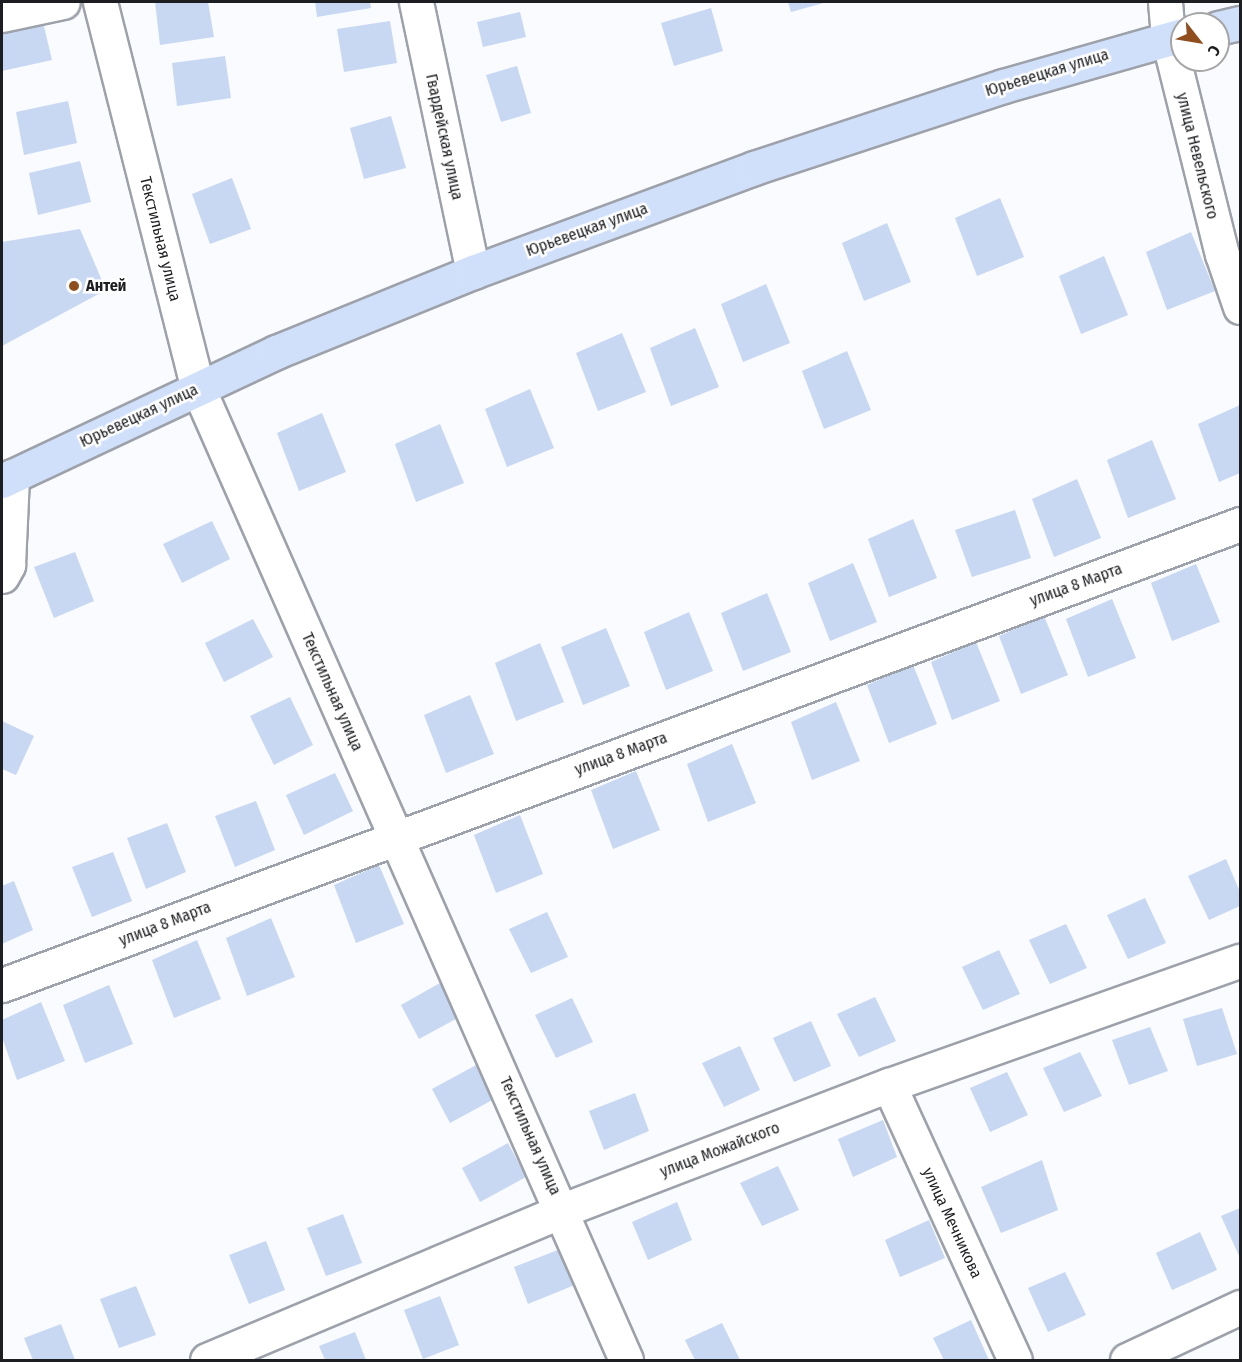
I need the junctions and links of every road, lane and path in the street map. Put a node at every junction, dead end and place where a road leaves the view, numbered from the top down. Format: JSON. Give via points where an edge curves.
{"nodes":[{"id":1,"x":63,"y":2,"type":"edge"},
{"id":2,"x":100,"y":2,"type":"edge"},
{"id":3,"x":416,"y":2,"type":"edge"},
{"id":4,"x":1165,"y":2,"type":"edge"},
{"id":5,"x":2,"y":15,"type":"edge"},
{"id":6,"x":1170,"y":19,"type":"edge"},
{"id":7,"x":1170,"y":37,"type":"edge"},
{"id":8,"x":1183,"y":72,"type":"edge"},
{"id":9,"x":473,"y":272,"type":"junction"},
{"id":10,"x":1240,"y":307,"type":"edge"},
{"id":11,"x":198,"y":388,"type":"junction"},
{"id":12,"x":7,"y":479,"type":"edge"},
{"id":13,"x":1240,"y":524,"type":"edge"},
{"id":14,"x":2,"y":576,"type":"edge"},
{"id":15,"x":396,"y":837,"type":"junction"},
{"id":16,"x":1240,"y":961,"type":"edge"},
{"id":17,"x":2,"y":985,"type":"edge"},
{"id":18,"x":889,"y":1085,"type":"junction"},
{"id":19,"x":563,"y":1210,"type":"junction"},
{"id":20,"x":1240,"y":1307,"type":"edge"},
{"id":21,"x":207,"y":1360,"type":"edge"},
{"id":22,"x":626,"y":1360,"type":"edge"},
{"id":23,"x":1016,"y":1360,"type":"edge"},
{"id":24,"x":1127,"y":1360,"type":"edge"}],
"edges":[{"from":1,"to":5,"type":"street"},
{"from":2,"to":11,"type":"street","name":"Текстильная улица"},
{"from":3,"to":9,"type":"street","name":"Гвардейская улица"},
{"from":4,"to":6,"type":"street","name":"улица Невельского"},
{"from":7,"to":9,"type":"main road","name":"Юрьевецкая улица","via":[[1003,86],[754,168]]},
{"from":8,"to":10,"type":"street","name":"улица Невельского","via":[[1222,254]]},
{"from":9,"to":11,"type":"main road","name":"Юрьевецкая улица"},
{"from":11,"to":12,"type":"main road","name":"Юрьевецкая улица"},
{"from":11,"to":15,"type":"street","name":"Текстильная улица"},
{"from":12,"to":14,"type":"street","name":"Юрьевецкая улица","via":[[8,565]]},
{"from":13,"to":15,"type":"street","name":"улица 8 Марта"},
{"from":15,"to":17,"type":"street","name":"улица 8 Марта"},
{"from":15,"to":19,"type":"street","name":"Текстильная улица"},
{"from":16,"to":18,"type":"street","name":"улица Можайского"},
{"from":18,"to":19,"type":"street","name":"улица Можайского"},
{"from":18,"to":23,"type":"street","name":"улица Мечникова"},
{"from":19,"to":21,"type":"street","name":"улица Можайского"},
{"from":19,"to":22,"type":"street","name":"Текстильная улица"},
{"from":20,"to":24,"type":"street"}]}
